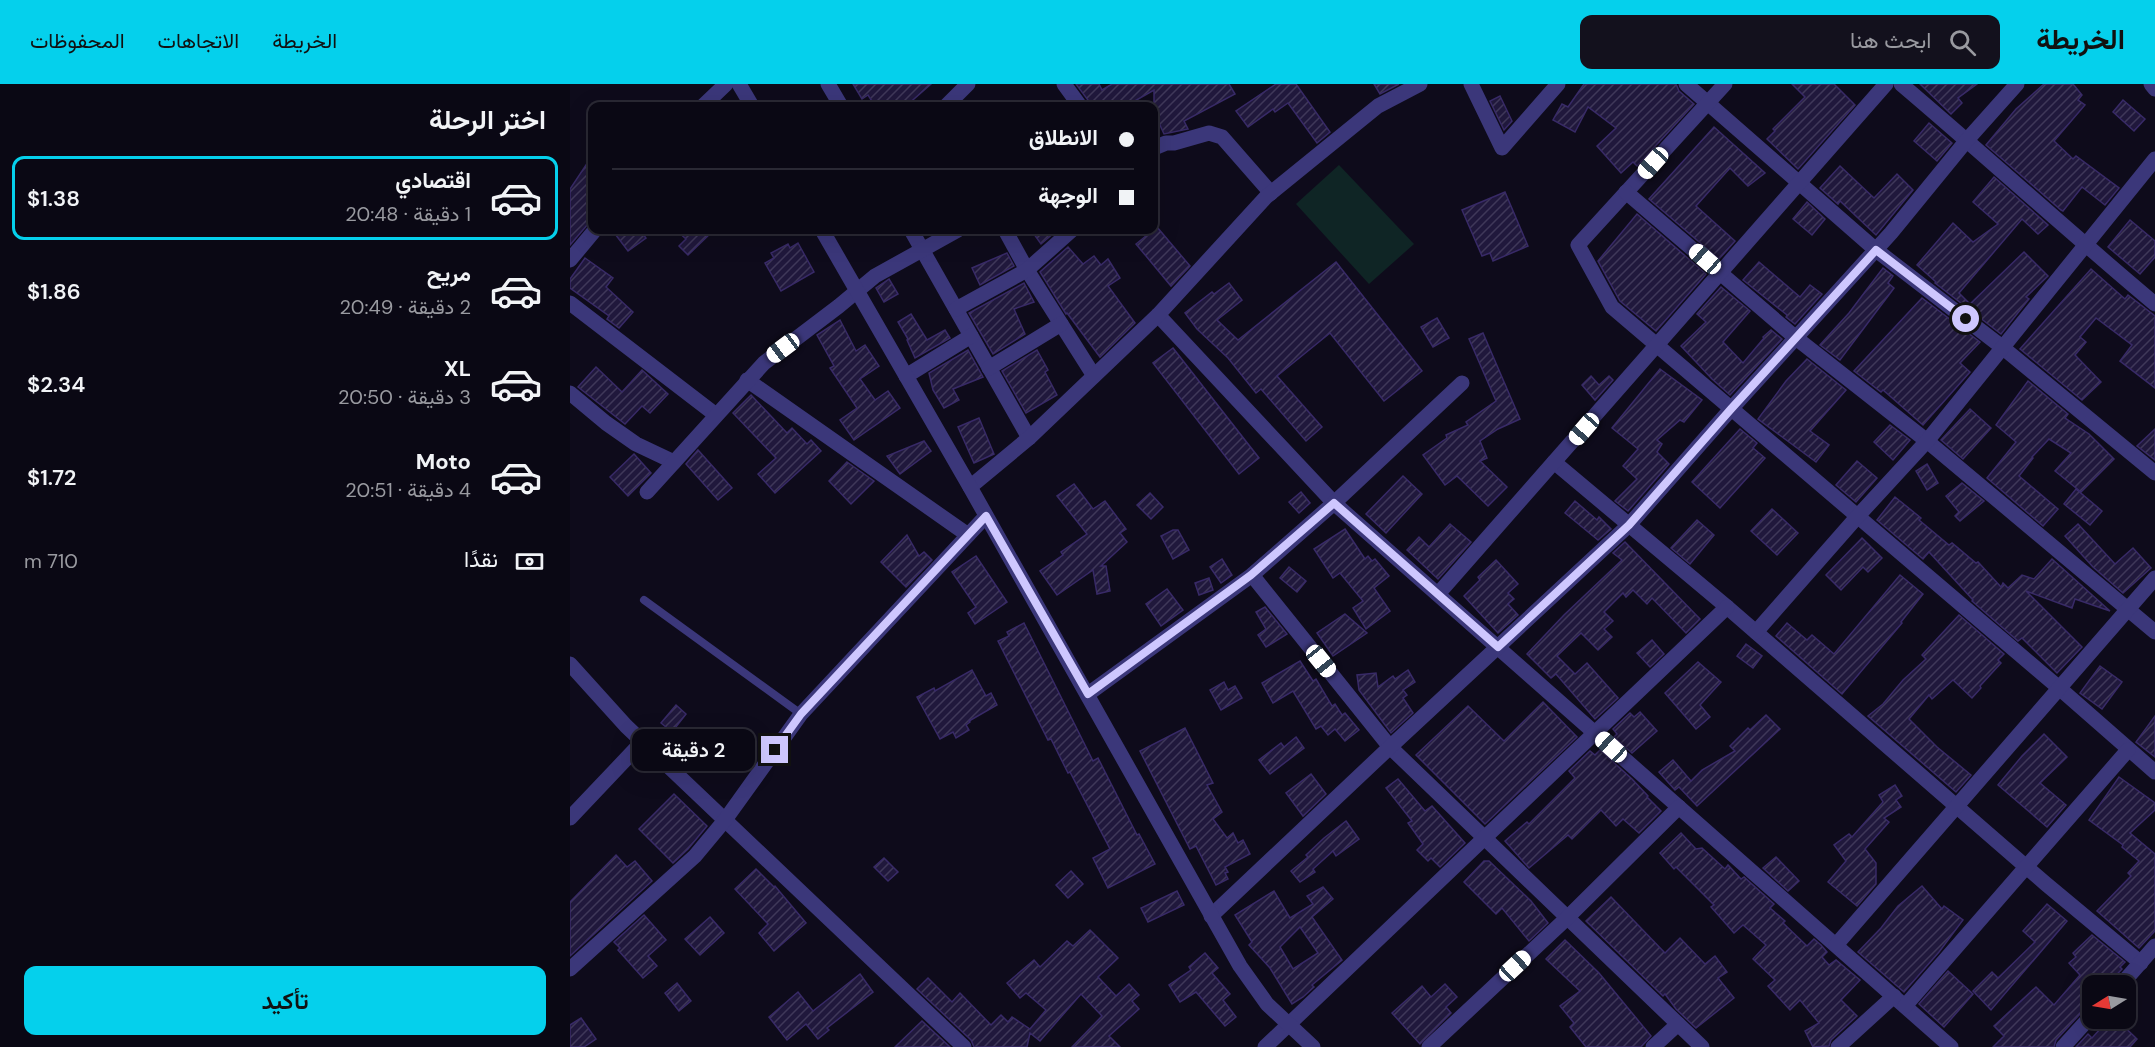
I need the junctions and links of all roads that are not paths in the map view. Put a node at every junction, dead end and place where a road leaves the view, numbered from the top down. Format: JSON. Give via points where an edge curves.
{"nodes":[{"id":1,"x":726,"y":84,"type":"edge"},
{"id":2,"x":739,"y":84,"type":"edge"},
{"id":3,"x":828,"y":84,"type":"edge"},
{"id":4,"x":968,"y":84,"type":"edge"},
{"id":5,"x":1064,"y":84,"type":"edge"},
{"id":6,"x":1420,"y":84,"type":"edge"},
{"id":7,"x":1472,"y":84,"type":"edge"},
{"id":8,"x":1558,"y":84,"type":"edge"},
{"id":9,"x":1686,"y":84,"type":"edge"},
{"id":10,"x":1725,"y":84,"type":"edge"},
{"id":11,"x":1886,"y":84,"type":"edge"},
{"id":12,"x":1901,"y":84,"type":"edge"},
{"id":13,"x":2018,"y":84,"type":"edge"},
{"id":14,"x":2151,"y":84,"type":"edge"},
{"id":15,"x":2155,"y":89,"type":"edge"},
{"id":16,"x":707,"y":102,"type":"edge"},
{"id":17,"x":750,"y":102,"type":"edge"},
{"id":18,"x":839,"y":102,"type":"edge"},
{"id":19,"x":950,"y":102,"type":"edge"},
{"id":20,"x":1077,"y":102,"type":"edge"},
{"id":21,"x":1708,"y":103,"type":"junction"},
{"id":22,"x":1968,"y":140,"type":"junction"},
{"id":23,"x":1158,"y":142,"type":"edge"},
{"id":24,"x":2155,"y":159,"type":"edge"},
{"id":25,"x":1799,"y":183,"type":"junction"},
{"id":26,"x":1626,"y":192,"type":"junction"},
{"id":27,"x":1271,"y":193,"type":"junction"},
{"id":28,"x":592,"y":234,"type":"edge"},
{"id":29,"x":824,"y":234,"type":"edge"},
{"id":30,"x":912,"y":234,"type":"edge"},
{"id":31,"x":951,"y":234,"type":"edge"},
{"id":32,"x":1007,"y":234,"type":"edge"},
{"id":33,"x":1068,"y":234,"type":"edge"},
{"id":34,"x":2085,"y":246,"type":"junction"},
{"id":35,"x":922,"y":250,"type":"junction"},
{"id":36,"x":1876,"y":250,"type":"junction"},
{"id":37,"x":570,"y":260,"type":"edge"},
{"id":38,"x":1027,"y":270,"type":"junction"},
{"id":39,"x":1720,"y":273,"type":"junction"},
{"id":40,"x":857,"y":291,"type":"junction"},
{"id":41,"x":570,"y":303,"type":"edge"},
{"id":42,"x":2155,"y":304,"type":"edge"},
{"id":43,"x":956,"y":309,"type":"junction"},
{"id":44,"x":1158,"y":315,"type":"junction"},
{"id":45,"x":1061,"y":324,"type":"junction"},
{"id":46,"x":971,"y":336,"type":"junction"},
{"id":47,"x":1796,"y":338,"type":"junction"},
{"id":48,"x":1657,"y":345,"type":"junction"},
{"id":49,"x":2002,"y":347,"type":"junction"},
{"id":50,"x":989,"y":368,"type":"junction"},
{"id":51,"x":906,"y":376,"type":"junction"},
{"id":52,"x":1094,"y":376,"type":"junction"},
{"id":53,"x":747,"y":380,"type":"junction"},
{"id":54,"x":1462,"y":382,"type":"dead end"},
{"id":55,"x":570,"y":393,"type":"edge"},
{"id":56,"x":1731,"y":409,"type":"junction"},
{"id":57,"x":716,"y":415,"type":"junction"},
{"id":58,"x":1029,"y":438,"type":"junction"},
{"id":59,"x":1927,"y":441,"type":"junction"},
{"id":60,"x":674,"y":462,"type":"junction"},
{"id":61,"x":1554,"y":462,"type":"junction"},
{"id":62,"x":2155,"y":473,"type":"edge"},
{"id":63,"x":970,"y":487,"type":"junction"},
{"id":64,"x":647,"y":492,"type":"dead end"},
{"id":65,"x":1334,"y":503,"type":"junction"},
{"id":66,"x":986,"y":516,"type":"junction"},
{"id":67,"x":1857,"y":517,"type":"junction"},
{"id":68,"x":1629,"y":525,"type":"junction"},
{"id":69,"x":968,"y":535,"type":"junction"},
{"id":70,"x":1251,"y":575,"type":"junction"},
{"id":71,"x":2155,"y":578,"type":"edge"},
{"id":72,"x":1438,"y":594,"type":"junction"},
{"id":73,"x":644,"y":600,"type":"dead end"},
{"id":74,"x":1727,"y":608,"type":"junction"},
{"id":75,"x":2128,"y":610,"type":"junction"},
{"id":76,"x":1756,"y":632,"type":"junction"},
{"id":77,"x":2155,"y":632,"type":"edge"},
{"id":78,"x":1498,"y":647,"type":"junction"},
{"id":79,"x":570,"y":664,"type":"edge"},
{"id":80,"x":2058,"y":687,"type":"junction"},
{"id":81,"x":1088,"y":694,"type":"junction"},
{"id":82,"x":801,"y":714,"type":"junction"},
{"id":83,"x":1594,"y":732,"type":"junction"},
{"id":84,"x":643,"y":741,"type":"junction"},
{"id":85,"x":1390,"y":747,"type":"junction"},
{"id":86,"x":2128,"y":750,"type":"junction"},
{"id":87,"x":2155,"y":772,"type":"edge"},
{"id":88,"x":1679,"y":807,"type":"junction"},
{"id":89,"x":1957,"y":807,"type":"junction"},
{"id":90,"x":570,"y":818,"type":"edge"},
{"id":91,"x":724,"y":820,"type":"junction"},
{"id":92,"x":1485,"y":838,"type":"junction"},
{"id":93,"x":2027,"y":867,"type":"junction"},
{"id":94,"x":1211,"y":916,"type":"junction"},
{"id":95,"x":1566,"y":918,"type":"junction"},
{"id":96,"x":1836,"y":945,"type":"junction"},
{"id":97,"x":2155,"y":946,"type":"edge"},
{"id":98,"x":2141,"y":963,"type":"junction"},
{"id":99,"x":570,"y":969,"type":"edge"},
{"id":100,"x":2130,"y":975,"type":"edge"},
{"id":101,"x":1899,"y":1001,"type":"junction"},
{"id":102,"x":1288,"y":1024,"type":"junction"},
{"id":103,"x":1678,"y":1024,"type":"junction"},
{"id":104,"x":2082,"y":1026,"type":"edge"},
{"id":105,"x":964,"y":1047,"type":"edge"},
{"id":106,"x":1265,"y":1047,"type":"edge"},
{"id":107,"x":1313,"y":1047,"type":"edge"},
{"id":108,"x":1429,"y":1047,"type":"edge"},
{"id":109,"x":1653,"y":1047,"type":"edge"},
{"id":110,"x":1702,"y":1047,"type":"edge"},
{"id":111,"x":1838,"y":1047,"type":"edge"},
{"id":112,"x":1951,"y":1047,"type":"edge"},
{"id":113,"x":2063,"y":1047,"type":"edge"}],
"edges":[{"from":1,"to":16,"type":"street"},
{"from":2,"to":17,"type":"street"},
{"from":3,"to":18,"type":"street"},
{"from":4,"to":19,"type":"street"},
{"from":5,"to":20,"type":"street"},
{"from":6,"to":27,"type":"street","via":[[1378,106]]},
{"from":7,"to":8,"type":"street","via":[[1503,148]]},
{"from":9,"to":21,"type":"street"},
{"from":10,"to":21,"type":"street"},
{"from":11,"to":25,"type":"street"},
{"from":12,"to":22,"type":"street"},
{"from":13,"to":22,"type":"street"},
{"from":14,"to":15,"type":"street"},
{"from":21,"to":25,"type":"street"},
{"from":21,"to":26,"type":"street"},
{"from":22,"to":34,"type":"street"},
{"from":22,"to":36,"type":"street"},
{"from":23,"to":27,"type":"street","via":[[1209,133],[1222,137]]},
{"from":24,"to":34,"type":"street"},
{"from":25,"to":36,"type":"street"},
{"from":25,"to":39,"type":"street"},
{"from":26,"to":39,"type":"street"},
{"from":26,"to":48,"type":"street","via":[[1578,246],[1612,306]]},
{"from":27,"to":44,"type":"street"},
{"from":28,"to":37,"type":"street"},
{"from":29,"to":40,"type":"street"},
{"from":30,"to":35,"type":"street"},
{"from":31,"to":35,"type":"street"},
{"from":32,"to":38,"type":"street"},
{"from":33,"to":38,"type":"street"},
{"from":34,"to":42,"type":"street"},
{"from":34,"to":49,"type":"street"},
{"from":35,"to":40,"type":"street","via":[[875,276]]},
{"from":35,"to":43,"type":"street"},
{"from":36,"to":47,"type":"street"},
{"from":36,"to":49,"type":"street"},
{"from":38,"to":43,"type":"street"},
{"from":38,"to":45,"type":"street"},
{"from":39,"to":47,"type":"street"},
{"from":39,"to":48,"type":"street"},
{"from":40,"to":51,"type":"street"},
{"from":40,"to":53,"type":"street"},
{"from":41,"to":57,"type":"street"},
{"from":43,"to":46,"type":"street"},
{"from":44,"to":52,"type":"street"},
{"from":44,"to":65,"type":"street"},
{"from":45,"to":50,"type":"street"},
{"from":45,"to":52,"type":"street"},
{"from":46,"to":50,"type":"street"},
{"from":46,"to":51,"type":"street"},
{"from":47,"to":56,"type":"street"},
{"from":47,"to":59,"type":"street"},
{"from":48,"to":56,"type":"street"},
{"from":48,"to":61,"type":"street"},
{"from":49,"to":59,"type":"street"},
{"from":49,"to":62,"type":"street"},
{"from":50,"to":58,"type":"street"},
{"from":51,"to":63,"type":"street"},
{"from":52,"to":58,"type":"street"},
{"from":53,"to":57,"type":"street"},
{"from":53,"to":69,"type":"street"},
{"from":54,"to":65,"type":"street"},
{"from":55,"to":60,"type":"street","via":[[636,444]]},
{"from":56,"to":67,"type":"street"},
{"from":56,"to":68,"type":"street"},
{"from":57,"to":60,"type":"street"},
{"from":58,"to":63,"type":"street"},
{"from":59,"to":67,"type":"street"},
{"from":59,"to":75,"type":"street"},
{"from":60,"to":64,"type":"street"},
{"from":61,"to":68,"type":"street"},
{"from":61,"to":72,"type":"street"},
{"from":63,"to":66,"type":"street"},
{"from":65,"to":70,"type":"street"},
{"from":65,"to":72,"type":"street"},
{"from":66,"to":69,"type":"street"},
{"from":66,"to":81,"type":"street"},
{"from":67,"to":76,"type":"street"},
{"from":67,"to":80,"type":"street"},
{"from":68,"to":74,"type":"street"},
{"from":68,"to":78,"type":"street"},
{"from":69,"to":82,"type":"street"},
{"from":70,"to":81,"type":"street"},
{"from":70,"to":85,"type":"street"},
{"from":71,"to":75,"type":"street"},
{"from":72,"to":78,"type":"street"},
{"from":73,"to":82,"type":"lane"},
{"from":74,"to":76,"type":"street"},
{"from":74,"to":83,"type":"street"},
{"from":75,"to":77,"type":"street"},
{"from":75,"to":80,"type":"street"},
{"from":76,"to":89,"type":"street"},
{"from":78,"to":83,"type":"street"},
{"from":78,"to":85,"type":"street"},
{"from":79,"to":84,"type":"street"},
{"from":80,"to":86,"type":"street"},
{"from":80,"to":89,"type":"street"},
{"from":81,"to":94,"type":"street"},
{"from":82,"to":91,"type":"street"},
{"from":83,"to":88,"type":"street"},
{"from":83,"to":92,"type":"street"},
{"from":84,"to":90,"type":"street"},
{"from":84,"to":91,"type":"street"},
{"from":85,"to":92,"type":"street"},
{"from":85,"to":94,"type":"street"},
{"from":86,"to":87,"type":"street"},
{"from":86,"to":93,"type":"street"},
{"from":88,"to":95,"type":"street"},
{"from":88,"to":96,"type":"street"},
{"from":89,"to":93,"type":"street"},
{"from":89,"to":96,"type":"street"},
{"from":91,"to":99,"type":"street","via":[[695,856]]},
{"from":91,"to":105,"type":"street"},
{"from":92,"to":95,"type":"street"},
{"from":92,"to":102,"type":"street"},
{"from":93,"to":98,"type":"street"},
{"from":93,"to":101,"type":"street"},
{"from":94,"to":102,"type":"street","via":[[1267,1004]]},
{"from":95,"to":103,"type":"street"},
{"from":95,"to":108,"type":"street"},
{"from":96,"to":101,"type":"street"},
{"from":97,"to":98,"type":"street"},
{"from":98,"to":100,"type":"street"},
{"from":101,"to":111,"type":"street"},
{"from":101,"to":112,"type":"street"},
{"from":102,"to":106,"type":"street"},
{"from":102,"to":107,"type":"street"},
{"from":103,"to":109,"type":"street"},
{"from":103,"to":110,"type":"street"},
{"from":104,"to":113,"type":"street"}]}
